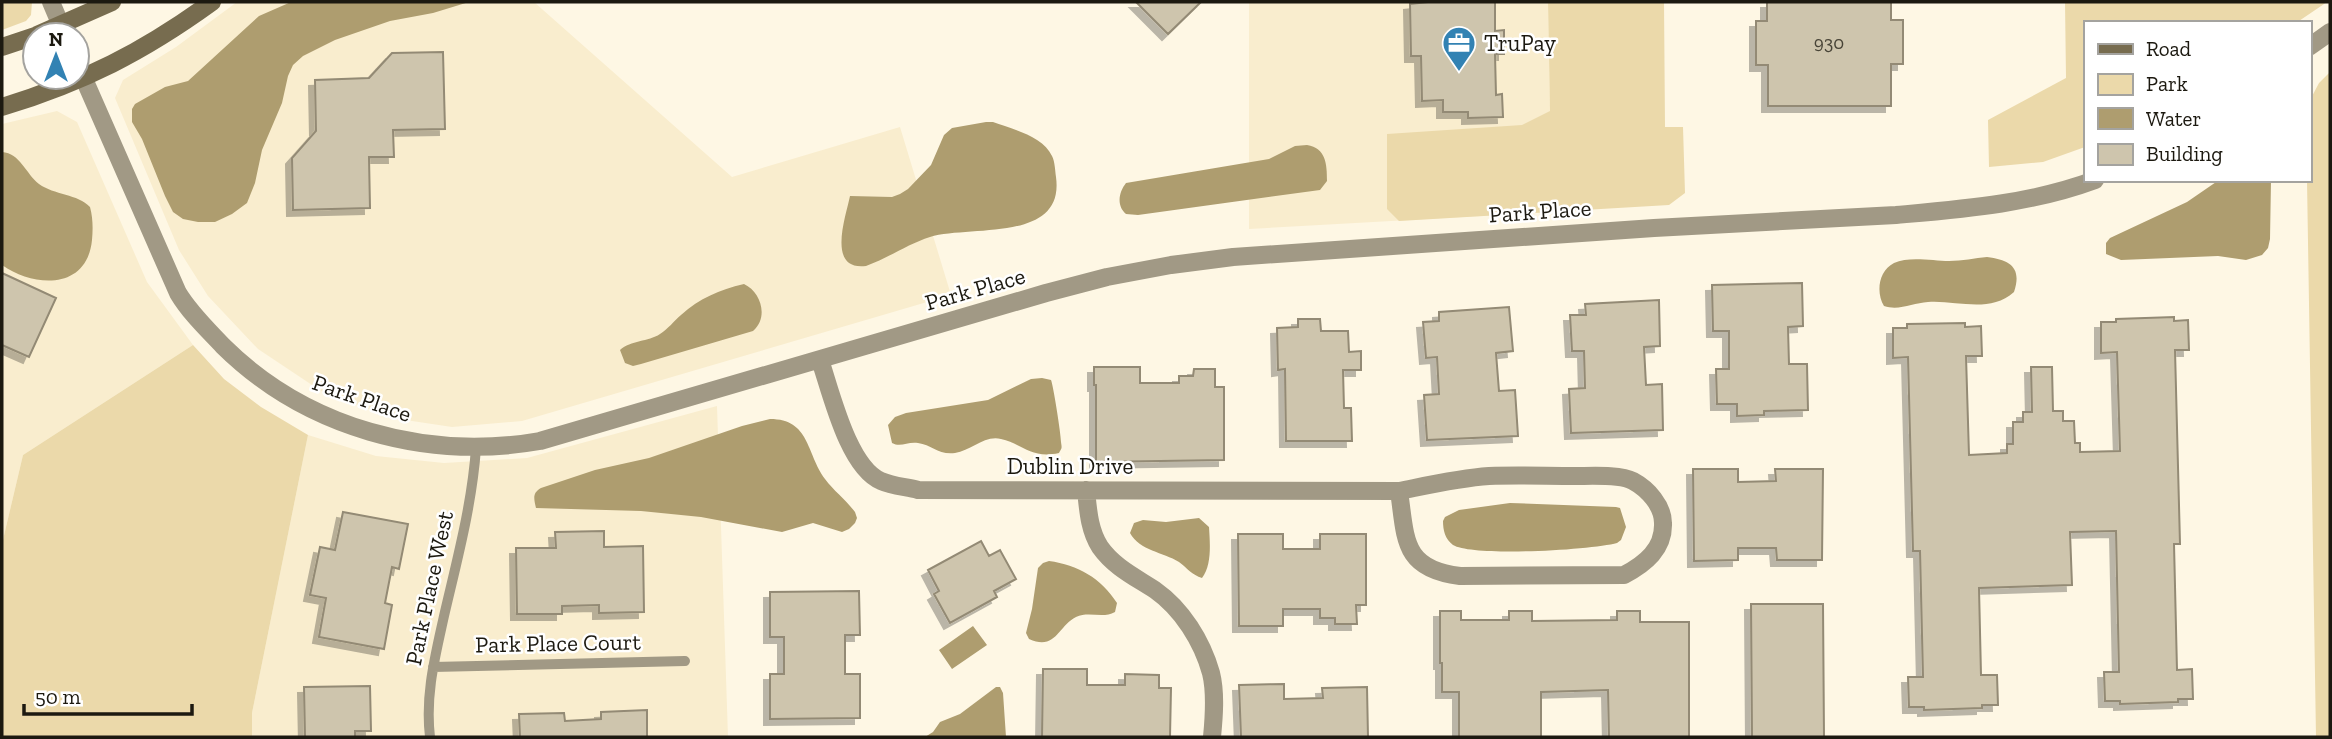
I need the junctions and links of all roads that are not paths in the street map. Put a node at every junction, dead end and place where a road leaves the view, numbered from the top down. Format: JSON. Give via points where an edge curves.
{"nodes":[{"id":1,"x":51,"y":2,"type":"edge"},
{"id":2,"x":112,"y":2,"type":"edge"},
{"id":3,"x":212,"y":2,"type":"edge"},
{"id":4,"x":59,"y":21,"type":"edge"},
{"id":5,"x":79,"y":21,"type":"edge"},
{"id":6,"x":2330,"y":32,"type":"edge"},
{"id":7,"x":21,"y":40,"type":"edge"},
{"id":8,"x":2311,"y":46,"type":"edge"},
{"id":9,"x":2,"y":47,"type":"edge"},
{"id":10,"x":91,"y":68,"type":"edge"},
{"id":11,"x":37,"y":91,"type":"edge"},
{"id":12,"x":89,"y":91,"type":"edge"},
{"id":13,"x":2,"y":107,"type":"edge"},
{"id":14,"x":2088,"y":182,"type":"edge"},
{"id":15,"x":820,"y":360,"type":"junction"},
{"id":16,"x":476,"y":448,"type":"junction"},
{"id":17,"x":1086,"y":490,"type":"junction"},
{"id":18,"x":1399,"y":491,"type":"junction"},
{"id":19,"x":685,"y":661,"type":"dead end"},
{"id":20,"x":433,"y":667,"type":"junction"},
{"id":21,"x":430,"y":737,"type":"edge"},
{"id":22,"x":1212,"y":737,"type":"edge"}],
"edges":[{"from":1,"to":4,"type":"street"},
{"from":2,"to":5,"type":"street"},
{"from":3,"to":10,"type":"street","via":[[129,57]]},
{"from":6,"to":8,"type":"street"},
{"from":7,"to":9,"type":"street"},
{"from":11,"to":13,"type":"street"},
{"from":12,"to":16,"type":"street","name":"Park Place","via":[[178,293],[244,366],[289,398],[352,426],[433,446]]},
{"from":14,"to":15,"type":"street","name":"Park Place","via":[[1987,207],[1308,250],[1171,265],[1070,287]]},
{"from":15,"to":16,"type":"street","name":"Park Place","via":[[540,442]]},
{"from":15,"to":17,"type":"street","name":"Dublin Drive","via":[[849,445],[879,481],[918,490]]},
{"from":16,"to":20,"type":"lane","name":"Park Place West","via":[[473,487]]},
{"from":17,"to":18,"type":"street","name":"Dublin Drive"},
{"from":17,"to":22,"type":"street","via":[[1090,523],[1100,546],[1120,568],[1180,612],[1197,639],[1212,675]]},
{"from":18,"to":18,"type":"street","name":"Dublin Drive","via":[[1489,477],[1632,480],[1659,506],[1662,539],[1652,556],[1623,575],[1439,573],[1421,564],[1408,546]]},
{"from":19,"to":20,"type":"lane","name":"Park Place Court"},
{"from":20,"to":21,"type":"lane","name":"Park Place West"}]}
